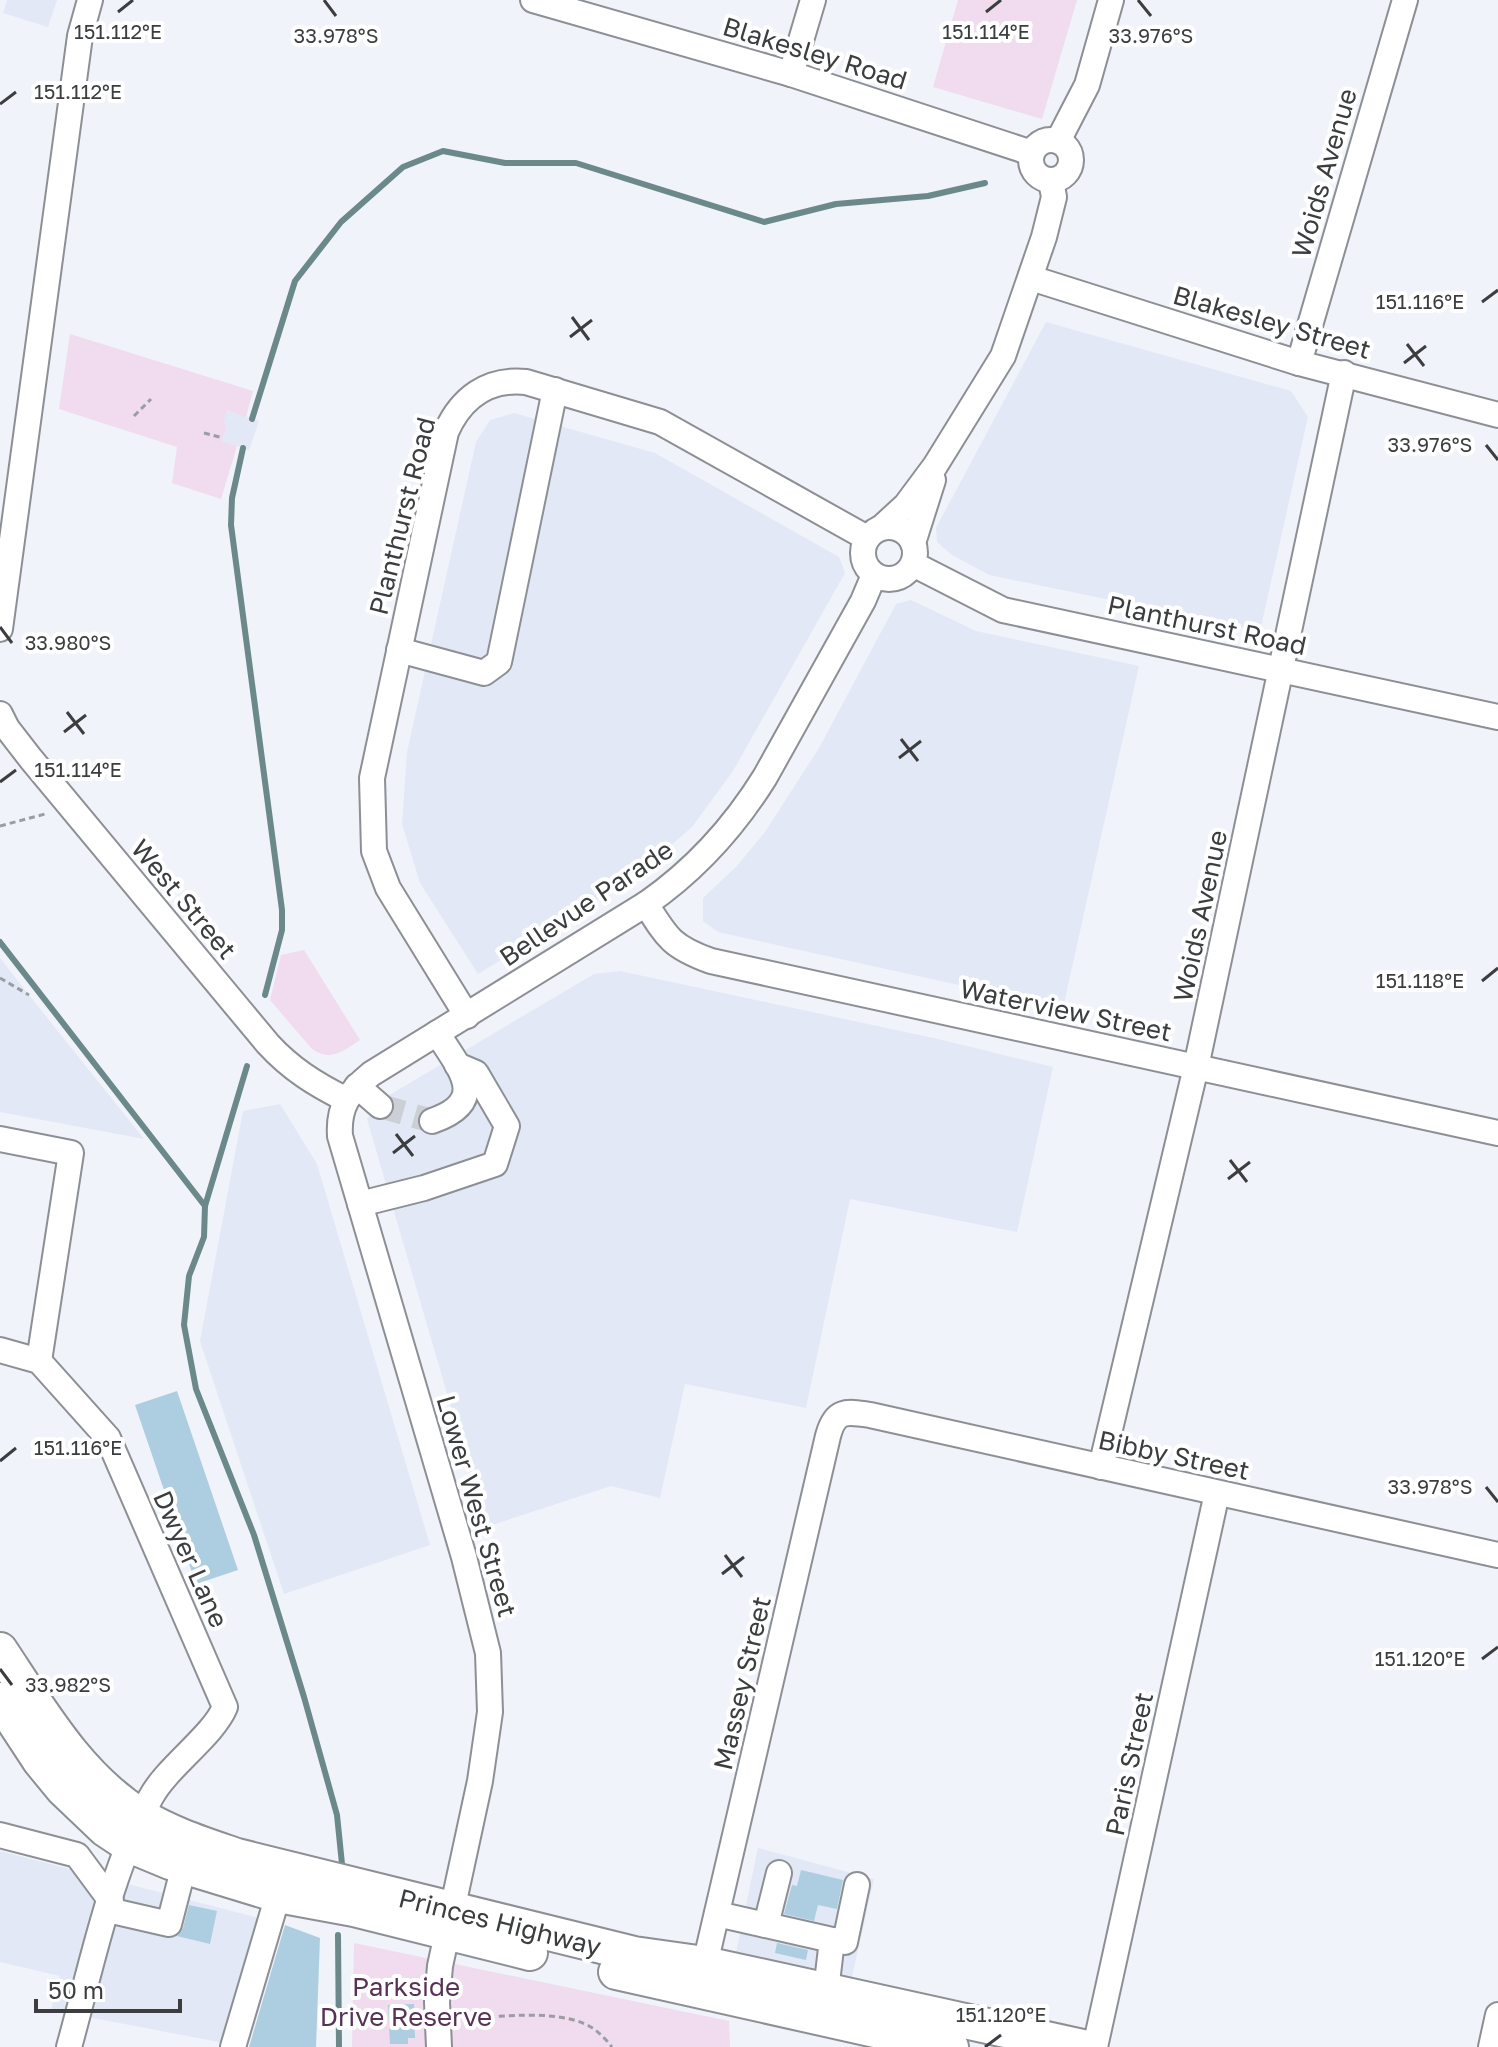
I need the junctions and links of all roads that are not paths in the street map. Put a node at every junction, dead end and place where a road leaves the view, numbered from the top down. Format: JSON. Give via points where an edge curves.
{"nodes":[{"id":1,"x":90,"y":0,"type":"edge"},
{"id":2,"x":533,"y":0,"type":"edge"},
{"id":3,"x":813,"y":0,"type":"edge"},
{"id":4,"x":1111,"y":0,"type":"edge"},
{"id":5,"x":1405,"y":0,"type":"edge"},
{"id":6,"x":791,"y":74,"type":"junction"},
{"id":7,"x":1058,"y":141,"type":"junction"},
{"id":8,"x":1032,"y":153,"type":"junction"},
{"id":9,"x":1051,"y":181,"type":"junction"},
{"id":10,"x":1031,"y":278,"type":"junction"},
{"id":11,"x":1299,"y":363,"type":"junction"},
{"id":12,"x":1344,"y":373,"type":"junction"},
{"id":13,"x":555,"y":390,"type":"junction"},
{"id":14,"x":1498,"y":415,"type":"edge"},
{"id":15,"x":935,"y":466,"type":"junction"},
{"id":16,"x":874,"y":533,"type":"junction"},
{"id":17,"x":913,"y":554,"type":"junction"},
{"id":18,"x":874,"y":575,"type":"junction"},
{"id":19,"x":0,"y":629,"type":"edge"},
{"id":20,"x":399,"y":650,"type":"junction"},
{"id":21,"x":1281,"y":670,"type":"junction"},
{"id":22,"x":0,"y":714,"type":"edge"},
{"id":23,"x":1498,"y":717,"type":"edge"},
{"id":24,"x":646,"y":904,"type":"junction"},
{"id":25,"x":467,"y":1016,"type":"junction"},
{"id":26,"x":437,"y":1033,"type":"junction"},
{"id":27,"x":457,"y":1065,"type":"junction"},
{"id":28,"x":1196,"y":1067,"type":"junction"},
{"id":29,"x":351,"y":1092,"type":"junction"},
{"id":30,"x":380,"y":1106,"type":"tunnel mouth"},
{"id":31,"x":432,"y":1121,"type":"dead end"},
{"id":32,"x":1498,"y":1133,"type":"edge"},
{"id":33,"x":0,"y":1139,"type":"edge"},
{"id":34,"x":360,"y":1204,"type":"junction"},
{"id":35,"x":0,"y":1350,"type":"edge"},
{"id":36,"x":39,"y":1361,"type":"junction"},
{"id":37,"x":838,"y":1416,"type":"joint"},
{"id":38,"x":1101,"y":1467,"type":"junction"},
{"id":39,"x":1217,"y":1493,"type":"junction"},
{"id":40,"x":1498,"y":1555,"type":"edge"},
{"id":41,"x":0,"y":1650,"type":"edge"},
{"id":42,"x":0,"y":1700,"type":"edge"},
{"id":43,"x":136,"y":1830,"type":"junction"},
{"id":44,"x":0,"y":1835,"type":"edge"},
{"id":45,"x":184,"y":1866,"type":"junction"},
{"id":46,"x":779,"y":1873,"type":"dead end"},
{"id":47,"x":857,"y":1885,"type":"dead end"},
{"id":48,"x":278,"y":1895,"type":"junction"},
{"id":49,"x":109,"y":1906,"type":"junction"},
{"id":50,"x":717,"y":1914,"type":"junction"},
{"id":51,"x":449,"y":1922,"type":"junction"},
{"id":52,"x":766,"y":1925,"type":"junction"},
{"id":53,"x":832,"y":1940,"type":"junction"},
{"id":54,"x":705,"y":1964,"type":"junction"},
{"id":55,"x":826,"y":1991,"type":"junction"},
{"id":56,"x":1498,"y":2015,"type":"edge"},
{"id":57,"x":69,"y":2047,"type":"edge"},
{"id":58,"x":233,"y":2047,"type":"edge"},
{"id":59,"x":439,"y":2047,"type":"edge"},
{"id":60,"x":951,"y":2047,"type":"edge"},
{"id":61,"x":1083,"y":2047,"type":"edge"},
{"id":62,"x":1095,"y":2047,"type":"edge"},
{"id":63,"x":1491,"y":2047,"type":"edge"}],
"edges":[{"from":1,"to":19,"type":"street","via":[[80,36]]},
{"from":2,"to":6,"type":"street","name":"Blakesley Road"},
{"from":3,"to":6,"type":"street"},
{"from":4,"to":7,"type":"street","via":[[1087,85]]},
{"from":5,"to":11,"type":"street","name":"Woids Avenue"},
{"from":6,"to":8,"type":"street","name":"Blakesley Road"},
{"from":7,"to":8,"type":"street","via":[[1040,143]]},
{"from":7,"to":9,"type":"street","via":[[1069,150],[1071,164],[1064,176]]},
{"from":8,"to":9,"type":"street","via":[[1033,171]]},
{"from":9,"to":10,"type":"street","via":[[1054,197]]},
{"from":10,"to":11,"type":"street","name":"Blakesley Street"},
{"from":10,"to":15,"type":"street","via":[[1003,356]]},
{"from":11,"to":12,"type":"street","name":"Blakesley Street"},
{"from":12,"to":14,"type":"street","name":"Blakesley Street"},
{"from":12,"to":21,"type":"street","name":"Woids Avenue"},
{"from":13,"to":16,"type":"street","name":"Planthurst Road","via":[[660,422]]},
{"from":13,"to":20,"type":"street","name":"Planthurst Road","via":[[526,382],[497,383],[473,394],[453,416]]},
{"from":13,"to":20,"type":"street","via":[[499,662],[484,673]]},
{"from":15,"to":16,"type":"street","via":[[906,505]]},
{"from":15,"to":17,"type":"street"},
{"from":16,"to":17,"type":"street","via":[[901,530]]},
{"from":16,"to":18,"type":"street","via":[[863,556]]},
{"from":17,"to":18,"type":"street","via":[[908,571],[896,578]]},
{"from":17,"to":21,"type":"street","name":"Planthurst Road","via":[[1003,610]]},
{"from":18,"to":24,"type":"street","name":"Bellevue Parade","via":[[751,800],[697,863]]},
{"from":20,"to":25,"type":"street","name":"Planthurst Road","via":[[372,778],[374,851],[388,888]]},
{"from":21,"to":23,"type":"street","name":"Planthurst Road"},
{"from":21,"to":28,"type":"street","name":"Woids Avenue"},
{"from":22,"to":29,"type":"street","name":"West Street","via":[[31,759],[287,1065],[304,1078]]},
{"from":24,"to":25,"type":"street","name":"Bellevue Parade"},
{"from":24,"to":28,"type":"street","name":"Waterview Street","via":[[683,951],[711,961]]},
{"from":25,"to":26,"type":"street","name":"Bellevue Parade"},
{"from":26,"to":27,"type":"street"},
{"from":26,"to":29,"type":"street","name":"Bellevue Parade"},
{"from":27,"to":31,"type":"street","via":[[467,1083],[465,1096],[447,1116]]},
{"from":27,"to":34,"type":"street","via":[[476,1073],[507,1126],[495,1164]]},
{"from":28,"to":32,"type":"street","name":"Waterview Street"},
{"from":28,"to":38,"type":"street","name":"Woids Avenue"},
{"from":29,"to":30,"type":"street","name":"West Street"},
{"from":29,"to":34,"type":"street","name":"Lower West Street","via":[[340,1113],[340,1136]]},
{"from":33,"to":36,"type":"street","via":[[71,1153]]},
{"from":34,"to":51,"type":"street","name":"Lower West Street","via":[[488,1653],[490,1712]]},
{"from":35,"to":36,"type":"street"},
{"from":36,"to":43,"type":"street","name":"Dwyer Lane","via":[[108,1438],[224,1701],[223,1713],[154,1791]]},
{"from":37,"to":38,"type":"street","name":"Bibby Street","via":[[870,1415]]},
{"from":37,"to":50,"type":"street","name":"Massey Street","via":[[828,1436]]},
{"from":38,"to":39,"type":"street","name":"Bibby Street"},
{"from":39,"to":40,"type":"street","name":"Bibby Street"},
{"from":39,"to":62,"type":"street","name":"Paris Street"},
{"from":41,"to":43,"type":"highway","name":"Princes Highway","via":[[57,1736]]},
{"from":42,"to":43,"type":"highway","name":"Princes Highway","via":[[63,1789],[105,1829]]},
{"from":43,"to":45,"type":"highway","name":"Princes Highway"},
{"from":43,"to":49,"type":"street","name":"Dwyer Lane"},
{"from":43,"to":51,"type":"highway","name":"Princes Highway"},
{"from":44,"to":49,"type":"street","via":[[77,1855]]},
{"from":45,"to":48,"type":"highway","name":"Princes Highway"},
{"from":45,"to":49,"type":"street","via":[[169,1924]]},
{"from":46,"to":52,"type":"street"},
{"from":47,"to":53,"type":"street","via":[[845,1942]]},
{"from":48,"to":51,"type":"highway","name":"Princes Highway"},
{"from":48,"to":58,"type":"street"},
{"from":49,"to":57,"type":"street","name":"Dwyer Lane"},
{"from":50,"to":52,"type":"street"},
{"from":50,"to":54,"type":"street","name":"Massey Street"},
{"from":51,"to":54,"type":"highway","name":"Princes Highway"},
{"from":51,"to":59,"type":"street","name":"Lower West Street","via":[[437,2002]]},
{"from":51,"to":60,"type":"highway","name":"Princes Highway"},
{"from":52,"to":53,"type":"street"},
{"from":53,"to":55,"type":"street"},
{"from":54,"to":55,"type":"highway","name":"Princes Highway"},
{"from":55,"to":61,"type":"highway","name":"Princes Highway"},
{"from":56,"to":63,"type":"street"}]}
